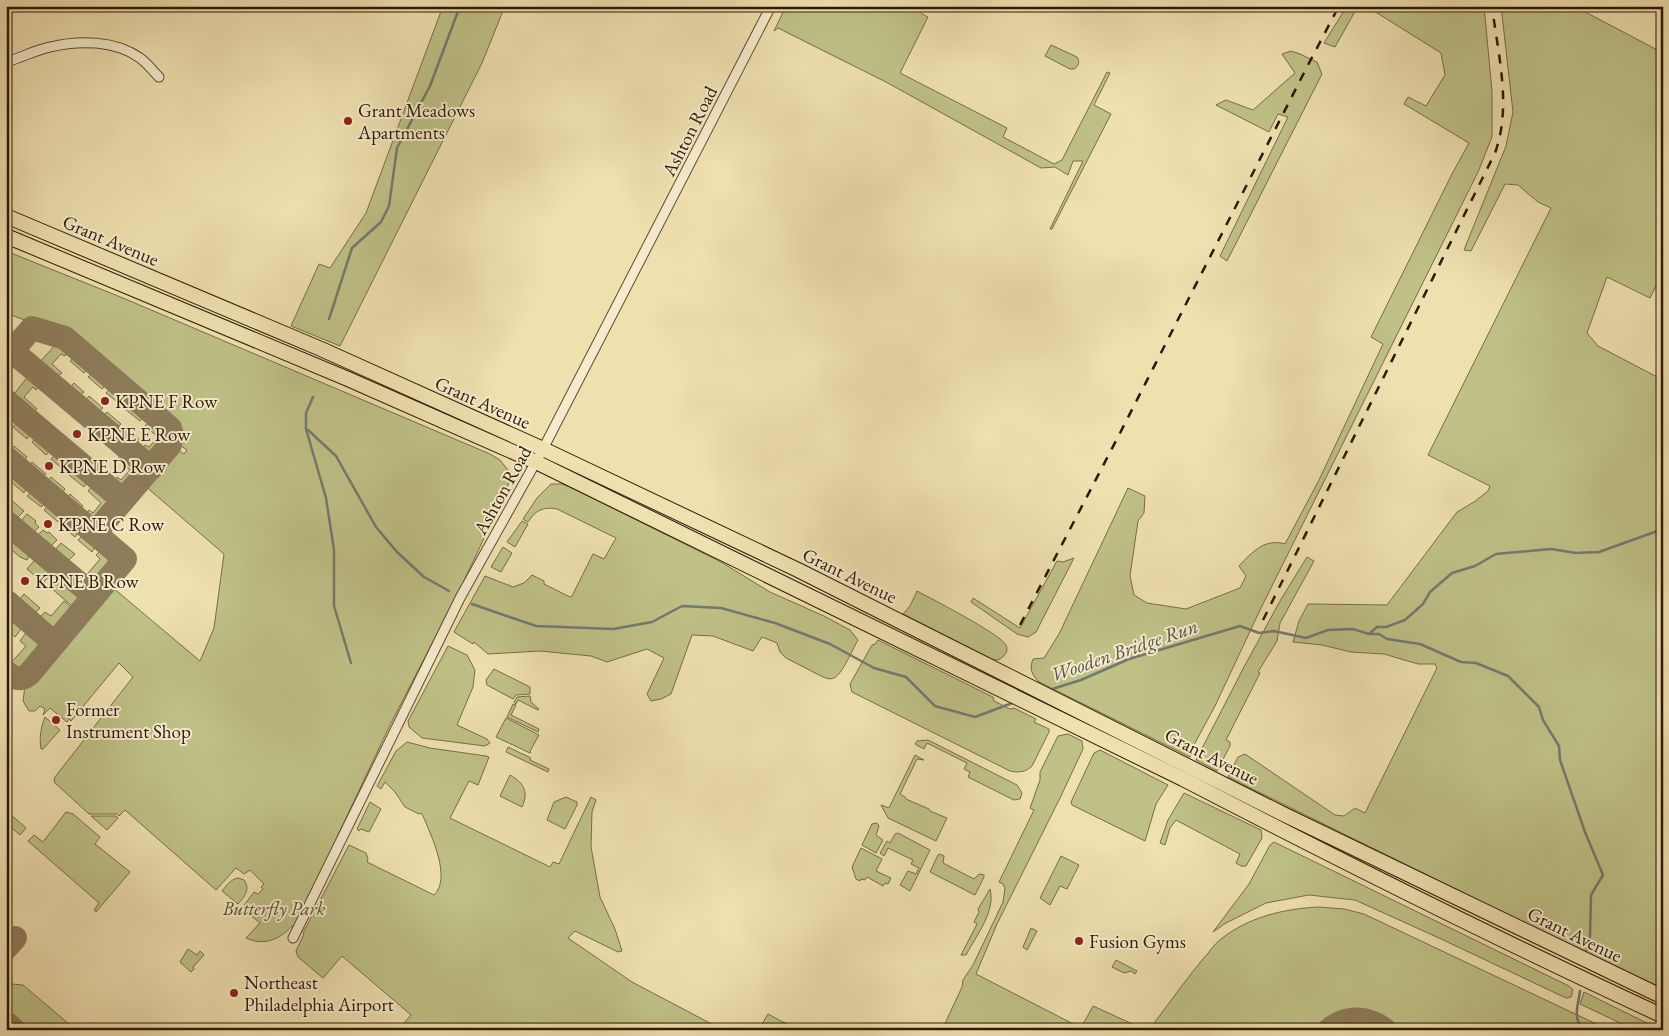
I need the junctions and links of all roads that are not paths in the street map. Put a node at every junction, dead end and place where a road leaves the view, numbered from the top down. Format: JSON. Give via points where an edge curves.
{"nodes":[{"id":1,"x":771,"y":6,"type":"edge"},
{"id":2,"x":6,"y":62,"type":"edge"},
{"id":3,"x":159,"y":77,"type":"dead end"},
{"id":4,"x":6,"y":216,"type":"edge"},
{"id":5,"x":44,"y":232,"type":"junction"},
{"id":6,"x":6,"y":236,"type":"edge"},
{"id":7,"x":37,"y":249,"type":"junction"},
{"id":8,"x":356,"y":365,"type":"junction"},
{"id":9,"x":348,"y":379,"type":"junction"},
{"id":10,"x":543,"y":449,"type":"junction"},
{"id":11,"x":536,"y":462,"type":"junction"},
{"id":12,"x":798,"y":570,"type":"junction"},
{"id":13,"x":790,"y":587,"type":"junction"},
{"id":14,"x":1097,"y":737,"type":"junction"},
{"id":15,"x":1167,"y":754,"type":"junction"},
{"id":16,"x":293,"y":938,"type":"dead end"},
{"id":17,"x":1663,"y":997,"type":"edge"},
{"id":18,"x":1663,"y":1016,"type":"edge"}],
"edges":[{"from":1,"to":10,"type":"street","name":"Ashton Road"},
{"from":2,"to":3,"type":"street","via":[[63,44],[105,44],[140,58]]},
{"from":4,"to":5,"type":"main road","name":"Grant Avenue"},
{"from":5,"to":7,"type":"main road"},
{"from":5,"to":8,"type":"main road","name":"Grant Avenue"},
{"from":6,"to":7,"type":"main road","name":"Grant Avenue"},
{"from":7,"to":9,"type":"main road","name":"Grant Avenue"},
{"from":8,"to":9,"type":"main road"},
{"from":8,"to":10,"type":"main road","name":"Grant Avenue"},
{"from":9,"to":11,"type":"main road","name":"Grant Avenue"},
{"from":10,"to":11,"type":"street","name":"Ashton Road"},
{"from":10,"to":12,"type":"main road","name":"Grant Avenue"},
{"from":11,"to":13,"type":"main road","name":"Grant Avenue"},
{"from":11,"to":16,"type":"street","name":"Ashton Road","via":[[460,598]]},
{"from":12,"to":13,"type":"main road"},
{"from":12,"to":15,"type":"main road","name":"Grant Avenue"},
{"from":13,"to":14,"type":"main road","name":"Grant Avenue"},
{"from":14,"to":15,"type":"main road","via":[[1103,735],[1138,750]]},
{"from":14,"to":18,"type":"main road","name":"Grant Avenue","via":[[1545,961]]},
{"from":15,"to":17,"type":"main road","name":"Grant Avenue"}]}
